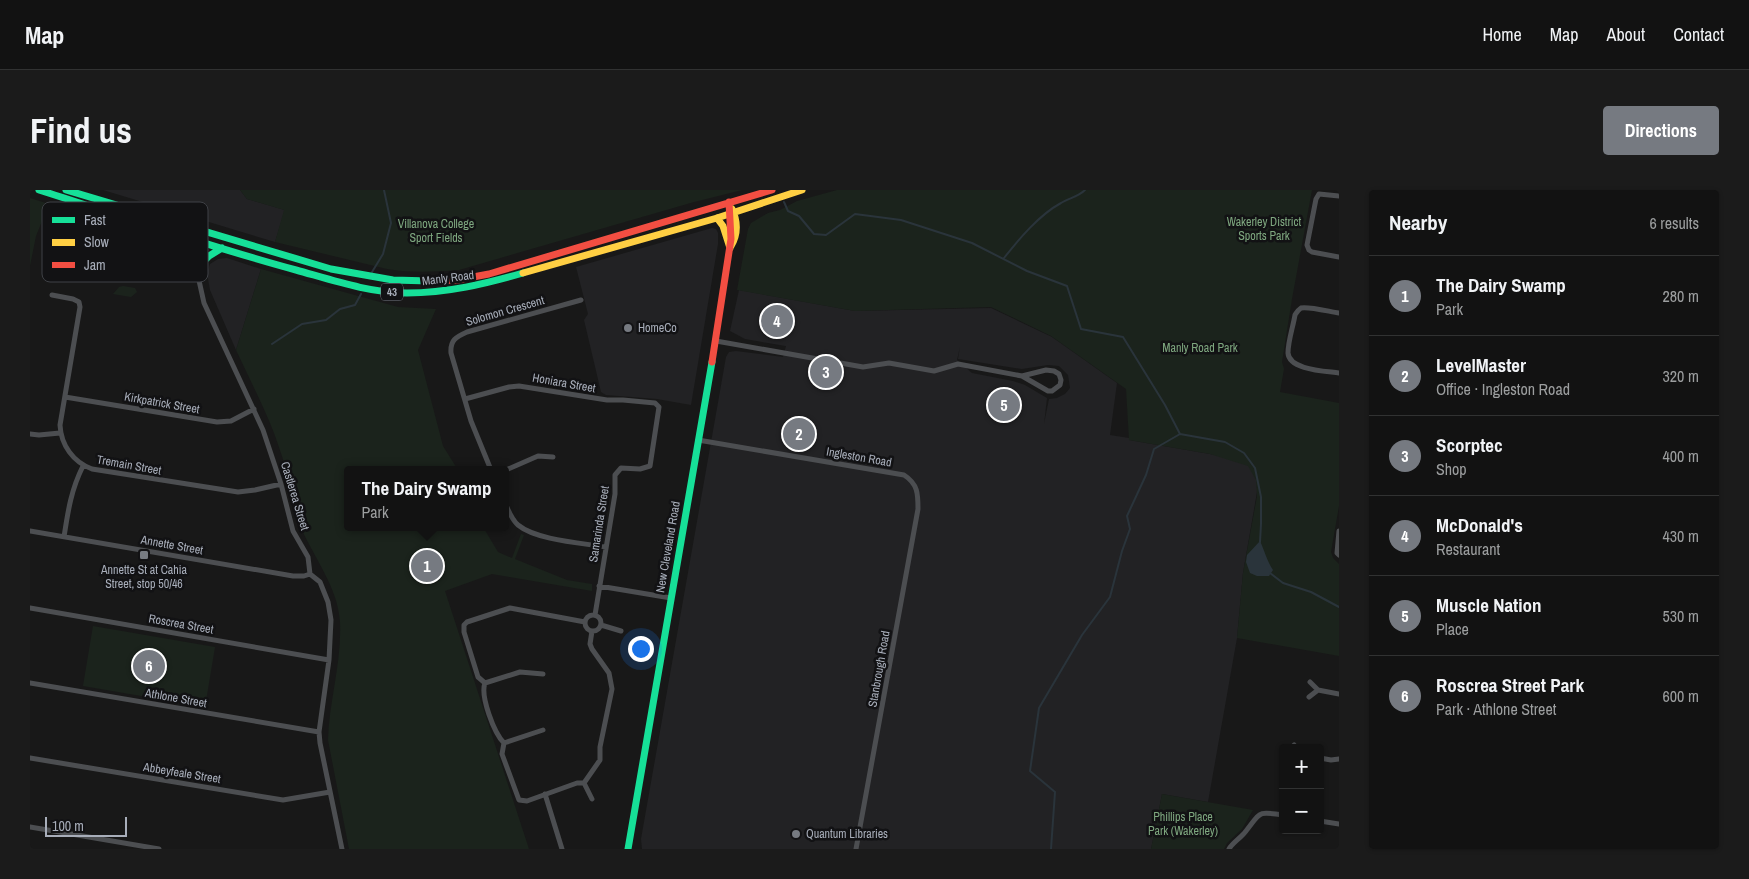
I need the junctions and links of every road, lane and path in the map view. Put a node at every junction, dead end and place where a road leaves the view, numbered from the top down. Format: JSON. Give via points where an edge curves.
{"nodes":[{"id":1,"x":39,"y":190,"type":"edge"},
{"id":2,"x":66,"y":190,"type":"edge"},
{"id":3,"x":772,"y":190,"type":"edge"},
{"id":4,"x":802,"y":190,"type":"edge"},
{"id":5,"x":1339,"y":196,"type":"edge"},
{"id":6,"x":76,"y":202,"type":"edge"},
{"id":7,"x":106,"y":202,"type":"edge"},
{"id":8,"x":729,"y":202,"type":"junction"},
{"id":9,"x":732,"y":214,"type":"junction"},
{"id":10,"x":717,"y":218,"type":"junction"},
{"id":11,"x":208,"y":233,"type":"edge"},
{"id":12,"x":208,"y":244,"type":"edge"},
{"id":13,"x":222,"y":248,"type":"junction"},
{"id":14,"x":730,"y":248,"type":"junction"},
{"id":15,"x":208,"y":257,"type":"edge"},
{"id":16,"x":1339,"y":257,"type":"edge"},
{"id":17,"x":199,"y":282,"type":"edge"},
{"id":18,"x":52,"y":295,"type":"dead end"},
{"id":19,"x":581,"y":300,"type":"dead end"},
{"id":20,"x":1339,"y":313,"type":"edge"},
{"id":21,"x":716,"y":341,"type":"junction"},
{"id":22,"x":1339,"y":373,"type":"edge"},
{"id":23,"x":1022,"y":376,"type":"junction"},
{"id":24,"x":65,"y":397,"type":"junction"},
{"id":25,"x":465,"y":399,"type":"junction"},
{"id":26,"x":659,"y":407,"type":"joint"},
{"id":27,"x":254,"y":409,"type":"junction"},
{"id":28,"x":60,"y":433,"type":"junction"},
{"id":29,"x":30,"y":434,"type":"edge"},
{"id":30,"x":698,"y":440,"type":"junction"},
{"id":31,"x":553,"y":457,"type":"dead end"},
{"id":32,"x":83,"y":466,"type":"junction"},
{"id":33,"x":489,"y":466,"type":"edge"},
{"id":34,"x":509,"y":469,"type":"edge"},
{"id":35,"x":281,"y":484,"type":"junction"},
{"id":36,"x":918,"y":493,"type":"joint"},
{"id":37,"x":509,"y":512,"type":"edge"},
{"id":38,"x":30,"y":531,"type":"edge"},
{"id":39,"x":1339,"y":531,"type":"edge"},
{"id":40,"x":64,"y":537,"type":"junction"},
{"id":41,"x":606,"y":547,"type":"junction"},
{"id":42,"x":1339,"y":555,"type":"edge"},
{"id":43,"x":310,"y":574,"type":"junction"},
{"id":44,"x":599,"y":586,"type":"junction"},
{"id":45,"x":671,"y":598,"type":"junction"},
{"id":46,"x":30,"y":608,"type":"edge"},
{"id":47,"x":595,"y":615,"type":"junction"},
{"id":48,"x":585,"y":622,"type":"junction"},
{"id":49,"x":601,"y":625,"type":"junction"},
{"id":50,"x":592,"y":631,"type":"junction"},
{"id":51,"x":621,"y":631,"type":"dead end"},
{"id":52,"x":330,"y":660,"type":"junction"},
{"id":53,"x":543,"y":674,"type":"dead end"},
{"id":54,"x":1310,"y":682,"type":"dead end"},
{"id":55,"x":30,"y":683,"type":"edge"},
{"id":56,"x":485,"y":683,"type":"junction"},
{"id":57,"x":1318,"y":690,"type":"junction"},
{"id":58,"x":1339,"y":694,"type":"edge"},
{"id":59,"x":1308,"y":697,"type":"dead end"},
{"id":60,"x":543,"y":730,"type":"dead end"},
{"id":61,"x":319,"y":732,"type":"junction"},
{"id":62,"x":504,"y":743,"type":"junction"},
{"id":63,"x":30,"y":758,"type":"edge"},
{"id":64,"x":1324,"y":759,"type":"edge"},
{"id":65,"x":1339,"y":759,"type":"edge"},
{"id":66,"x":584,"y":783,"type":"junction"},
{"id":67,"x":330,"y":792,"type":"junction"},
{"id":68,"x":545,"y":794,"type":"junction"},
{"id":69,"x":592,"y":799,"type":"dead end"},
{"id":70,"x":1279,"y":815,"type":"edge"},
{"id":71,"x":1324,"y":822,"type":"edge"},
{"id":72,"x":1339,"y":824,"type":"edge"},
{"id":73,"x":30,"y":827,"type":"edge"},
{"id":74,"x":159,"y":849,"type":"edge"},
{"id":75,"x":342,"y":849,"type":"edge"},
{"id":76,"x":562,"y":849,"type":"edge"},
{"id":77,"x":628,"y":849,"type":"edge"},
{"id":78,"x":856,"y":849,"type":"edge"},
{"id":79,"x":1229,"y":849,"type":"edge"}],
"edges":[{"from":1,"to":6,"type":"main road","name":"Manly Road","number":"43"},
{"from":2,"to":7,"type":"main road","name":"Manly Road","number":"43"},
{"from":3,"to":8,"type":"main road","name":"Manly Road","number":"43"},
{"from":4,"to":9,"type":"main road","name":"Manly Road","number":"43"},
{"from":5,"to":16,"type":"street","via":[[1319,194],[1316,199],[1308,250]]},
{"from":8,"to":9,"type":"main road","name":"New Cleveland Road"},
{"from":8,"to":11,"type":"main road","name":"Manly Road","number":"43","via":[[490,274],[436,282],[348,274]]},
{"from":9,"to":10,"type":"main road","name":"Manly Road","number":"43"},
{"from":9,"to":14,"type":"main road","name":"New Cleveland Road","via":[[736,240]]},
{"from":10,"to":13,"type":"main road","name":"Manly Road","number":"43","via":[[485,284],[433,293],[368,289]]},
{"from":10,"to":14,"type":"main road","name":"New Cleveland Road"},
{"from":12,"to":13,"type":"main road","name":"Manly Road","number":"43"},
{"from":13,"to":15,"type":"main road"},
{"from":14,"to":21,"type":"main road","name":"New Cleveland Road"},
{"from":17,"to":27,"type":"street","name":"Castlerea Street","via":[[204,303]]},
{"from":18,"to":24,"type":"street","via":[[74,299],[80,308]]},
{"from":19,"to":25,"type":"street","name":"Solomon Crescent","via":[[456,337],[450,346],[451,353]]},
{"from":20,"to":22,"type":"street","via":[[1307,308],[1298,310],[1288,354],[1290,361],[1298,366]]},
{"from":21,"to":23,"type":"street","via":[[864,367],[889,363],[934,371],[958,364]]},
{"from":21,"to":30,"type":"main road","name":"New Cleveland Road"},
{"from":23,"to":23,"type":"street","via":[[1046,370],[1059,374],[1061,380],[1057,388],[1048,391]]},
{"from":24,"to":27,"type":"street","name":"Kirkpatrick Street","via":[[217,422],[231,421]]},
{"from":24,"to":28,"type":"street"},
{"from":25,"to":26,"type":"street","name":"Honiara Street","via":[[519,386],[607,400],[655,403]]},
{"from":25,"to":33,"type":"street","name":"Solomon Crescent"},
{"from":26,"to":41,"type":"street","name":"Samarinda Street","via":[[650,466],[617,471]]},
{"from":27,"to":35,"type":"street","name":"Castlerea Street"},
{"from":28,"to":29,"type":"street"},
{"from":28,"to":32,"type":"street","name":"Tremain Street","via":[[65,446]]},
{"from":30,"to":36,"type":"street","name":"Ingleston Road","via":[[904,475],[913,481]]},
{"from":30,"to":45,"type":"main road","name":"New Cleveland Road"},
{"from":31,"to":34,"type":"street","via":[[538,456]]},
{"from":32,"to":35,"type":"street","name":"Tremain Street","via":[[238,492]]},
{"from":32,"to":40,"type":"street","via":[[74,483]]},
{"from":35,"to":43,"type":"street","name":"Castlerea Street","via":[[293,531],[308,557]]},
{"from":36,"to":78,"type":"street","name":"Stanbrough Road","via":[[918,509]]},
{"from":37,"to":41,"type":"street","via":[[516,524],[536,535]]},
{"from":38,"to":40,"type":"street","name":"Annette Street"},
{"from":39,"to":42,"type":"street"},
{"from":40,"to":43,"type":"street","name":"Annette Street","via":[[293,576]]},
{"from":41,"to":44,"type":"street","name":"Samarinda Street"},
{"from":43,"to":52,"type":"street","name":"Castlerea Street","via":[[320,582],[328,602]]},
{"from":44,"to":45,"type":"street"},
{"from":44,"to":47,"type":"street","name":"Samarinda Street"},
{"from":45,"to":77,"type":"main road","name":"New Cleveland Road"},
{"from":46,"to":52,"type":"street","name":"Roscrea Street"},
{"from":47,"to":48,"type":"street","via":[[587,617]]},
{"from":47,"to":49,"type":"street","via":[[601,620]]},
{"from":48,"to":50,"type":"street"},
{"from":48,"to":56,"type":"street","via":[[510,608],[467,622],[464,632],[478,677]]},
{"from":49,"to":50,"type":"street","via":[[597,631]]},
{"from":49,"to":51,"type":"street"},
{"from":50,"to":66,"type":"street","via":[[590,644],[609,673],[612,689],[600,760]]},
{"from":52,"to":61,"type":"street","name":"Castlerea Street"},
{"from":53,"to":56,"type":"street","via":[[520,672]]},
{"from":54,"to":57,"type":"street"},
{"from":55,"to":61,"type":"street","name":"Athlone Street"},
{"from":56,"to":62,"type":"street","via":[[484,698],[497,735]]},
{"from":57,"to":58,"type":"street"},
{"from":57,"to":59,"type":"street"},
{"from":60,"to":62,"type":"street"},
{"from":61,"to":67,"type":"street","name":"Castlerea Street"},
{"from":62,"to":68,"type":"street","via":[[502,754],[517,796],[522,801]]},
{"from":63,"to":67,"type":"street","name":"Abbeyfeale Street","via":[[283,800]]},
{"from":64,"to":65,"type":"street"},
{"from":66,"to":68,"type":"street","via":[[576,782]]},
{"from":66,"to":69,"type":"street"},
{"from":67,"to":75,"type":"street","name":"Castlerea Street"},
{"from":68,"to":76,"type":"street"},
{"from":70,"to":79,"type":"street","via":[[1261,813],[1256,816]]},
{"from":71,"to":72,"type":"street"},
{"from":73,"to":74,"type":"street"}]}
